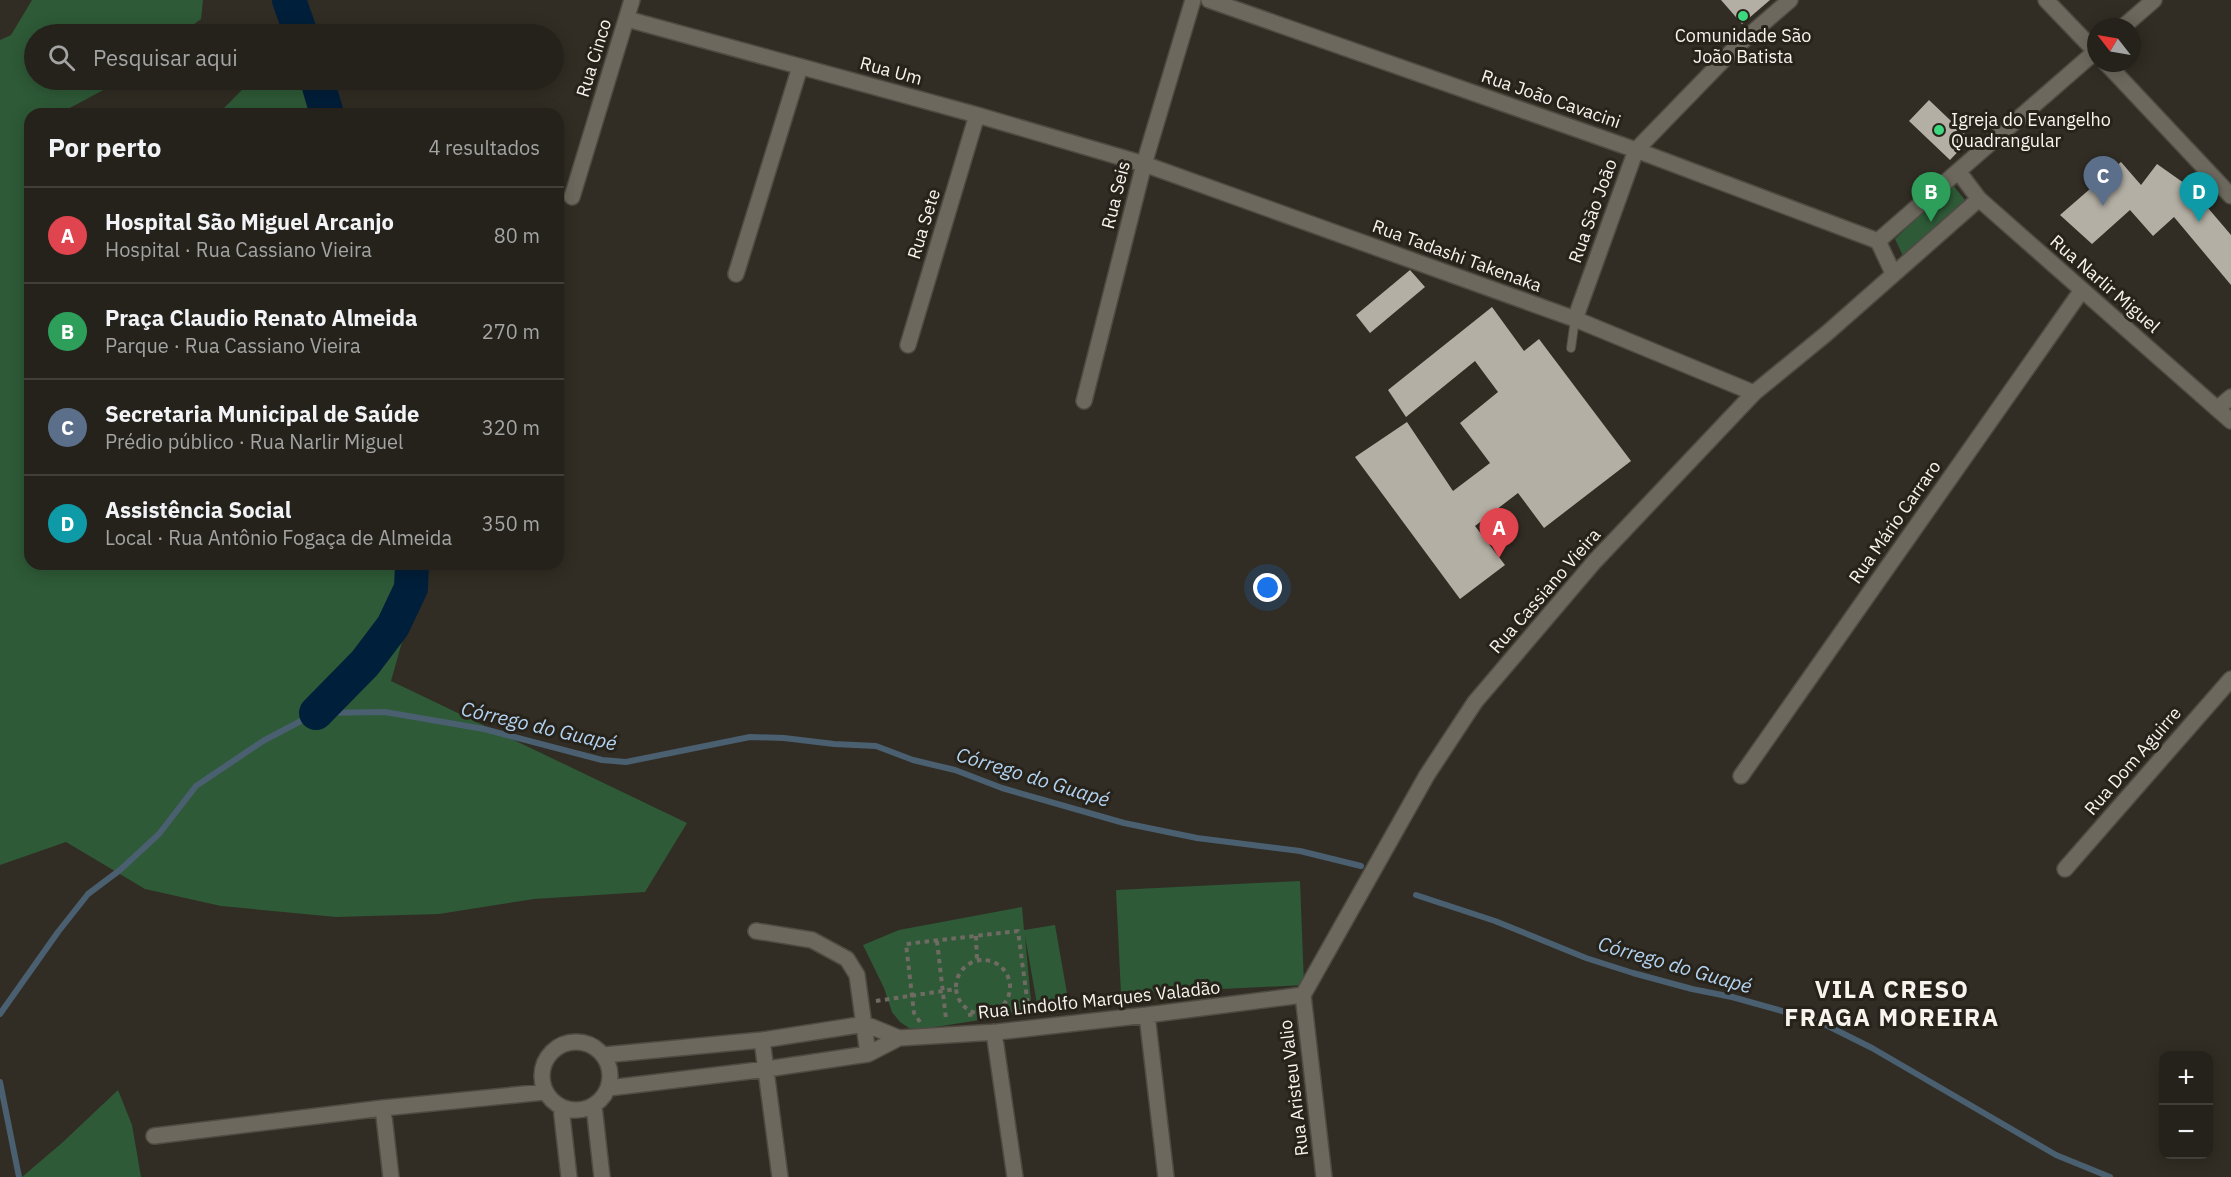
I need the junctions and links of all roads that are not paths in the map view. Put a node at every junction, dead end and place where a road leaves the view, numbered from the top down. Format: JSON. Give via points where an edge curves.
{"nodes":[{"id":1,"x":632,"y":0,"type":"edge"},
{"id":2,"x":1193,"y":0,"type":"edge"},
{"id":3,"x":1209,"y":0,"type":"edge"},
{"id":4,"x":1790,"y":0,"type":"edge"},
{"id":5,"x":2046,"y":0,"type":"edge"},
{"id":6,"x":2154,"y":0,"type":"edge"},
{"id":7,"x":2133,"y":18,"type":"edge"},
{"id":8,"x":627,"y":19,"type":"junction"},
{"id":9,"x":2087,"y":43,"type":"edge"},
{"id":10,"x":2087,"y":60,"type":"edge"},
{"id":11,"x":800,"y":67,"type":"junction"},
{"id":12,"x":2114,"y":72,"type":"edge"},
{"id":13,"x":977,"y":114,"type":"junction"},
{"id":14,"x":1636,"y":150,"type":"junction"},
{"id":15,"x":1144,"y":165,"type":"junction"},
{"id":16,"x":1958,"y":171,"type":"junction"},
{"id":17,"x":2231,"y":196,"type":"edge"},
{"id":18,"x":572,"y":197,"type":"dead end"},
{"id":19,"x":1979,"y":199,"type":"junction"},
{"id":20,"x":1878,"y":240,"type":"junction"},
{"id":21,"x":1893,"y":273,"type":"junction"},
{"id":22,"x":736,"y":274,"type":"dead end"},
{"id":23,"x":2082,"y":290,"type":"junction"},
{"id":24,"x":1575,"y":319,"type":"junction"},
{"id":25,"x":908,"y":345,"type":"dead end"},
{"id":26,"x":1571,"y":348,"type":"dead end"},
{"id":27,"x":1754,"y":393,"type":"junction"},
{"id":28,"x":2231,"y":397,"type":"edge"},
{"id":29,"x":1084,"y":401,"type":"dead end"},
{"id":30,"x":2217,"y":409,"type":"junction"},
{"id":31,"x":2231,"y":421,"type":"edge"},
{"id":32,"x":2231,"y":679,"type":"edge"},
{"id":33,"x":1740,"y":776,"type":"dead end"},
{"id":34,"x":2065,"y":869,"type":"dead end"},
{"id":35,"x":756,"y":931,"type":"dead end"},
{"id":36,"x":1303,"y":995,"type":"junction"},
{"id":37,"x":1147,"y":1016,"type":"junction"},
{"id":38,"x":865,"y":1023,"type":"junction"},
{"id":39,"x":994,"y":1032,"type":"junction"},
{"id":40,"x":899,"y":1038,"type":"junction"},
{"id":41,"x":762,"y":1040,"type":"junction"},
{"id":42,"x":868,"y":1054,"type":"junction"},
{"id":43,"x":604,"y":1055,"type":"junction"},
{"id":44,"x":767,"y":1069,"type":"junction"},
{"id":45,"x":609,"y":1088,"type":"junction"},
{"id":46,"x":545,"y":1092,"type":"junction"},
{"id":47,"x":594,"y":1106,"type":"junction"},
{"id":48,"x":561,"y":1107,"type":"junction"},
{"id":49,"x":382,"y":1108,"type":"junction"},
{"id":50,"x":154,"y":1136,"type":"dead end"},
{"id":51,"x":391,"y":1177,"type":"edge"},
{"id":52,"x":569,"y":1177,"type":"edge"},
{"id":53,"x":602,"y":1177,"type":"edge"},
{"id":54,"x":780,"y":1177,"type":"edge"},
{"id":55,"x":1015,"y":1177,"type":"edge"},
{"id":56,"x":1166,"y":1177,"type":"edge"},
{"id":57,"x":1324,"y":1177,"type":"edge"}],
"edges":[{"from":1,"to":8,"type":"street","name":"Rua Cinco"},
{"from":2,"to":15,"type":"street","name":"Rua Seis"},
{"from":3,"to":14,"type":"street","name":"Rua João Cavacini"},
{"from":4,"to":14,"type":"street","name":"Rua São João","via":[[1737,46]]},
{"from":5,"to":9,"type":"street"},
{"from":6,"to":7,"type":"street"},
{"from":8,"to":11,"type":"street","name":"Rua Um"},
{"from":8,"to":18,"type":"street","name":"Rua Cinco"},
{"from":10,"to":16,"type":"street"},
{"from":11,"to":13,"type":"street","name":"Rua Um"},
{"from":11,"to":22,"type":"street"},
{"from":12,"to":17,"type":"street"},
{"from":13,"to":15,"type":"street","name":"Rua Um"},
{"from":13,"to":25,"type":"street","name":"Rua Sete"},
{"from":14,"to":20,"type":"street","name":"Rua João Cavacini"},
{"from":14,"to":24,"type":"street","name":"Rua São João"},
{"from":15,"to":24,"type":"street","name":"Rua Tadashi Takenaka"},
{"from":15,"to":29,"type":"street","name":"Rua Seis"},
{"from":16,"to":19,"type":"street","name":"Rua Narlir Miguel"},
{"from":16,"to":20,"type":"street"},
{"from":19,"to":21,"type":"street","name":"Rua Cassiano Vieira"},
{"from":19,"to":23,"type":"street","name":"Rua Narlir Miguel"},
{"from":20,"to":21,"type":"street"},
{"from":21,"to":27,"type":"street","name":"Rua Cassiano Vieira"},
{"from":23,"to":30,"type":"street","name":"Rua Narlir Miguel"},
{"from":23,"to":33,"type":"street","name":"Rua Mário Carraro"},
{"from":24,"to":26,"type":"lane"},
{"from":24,"to":27,"type":"street","name":"Rua Tadashi Takenaka"},
{"from":27,"to":36,"type":"street","name":"Rua Cassiano Vieira","via":[[1594,561],[1475,702],[1426,775]]},
{"from":28,"to":30,"type":"street"},
{"from":30,"to":31,"type":"street","name":"Rua Narlir Miguel"},
{"from":32,"to":34,"type":"street","name":"Rua Dom Aguirre"},
{"from":35,"to":38,"type":"street","via":[[812,940],[847,959],[857,975]]},
{"from":36,"to":37,"type":"street","name":"Rua Lindolfo Marques Valadão"},
{"from":36,"to":57,"type":"street","name":"Rua Aristeu Valio"},
{"from":37,"to":39,"type":"street","name":"Rua Lindolfo Marques Valadão"},
{"from":37,"to":56,"type":"street"},
{"from":38,"to":40,"type":"street","name":"Rua Lindolfo Marques Valadão"},
{"from":38,"to":41,"type":"street"},
{"from":38,"to":42,"type":"street"},
{"from":39,"to":40,"type":"street","name":"Rua Lindolfo Marques Valadão"},
{"from":39,"to":55,"type":"street"},
{"from":40,"to":42,"type":"street","name":"Rua Lindolfo Marques Valadão"},
{"from":41,"to":43,"type":"street"},
{"from":41,"to":44,"type":"street"},
{"from":42,"to":44,"type":"street","name":"Rua Lindolfo Marques Valadão"},
{"from":43,"to":45,"type":"street","via":[[610,1065]]},
{"from":43,"to":46,"type":"street","via":[[585,1042],[562,1044],[546,1059],[542,1070]]},
{"from":44,"to":45,"type":"street","name":"Rua Lindolfo Marques Valadão"},
{"from":44,"to":54,"type":"street"},
{"from":45,"to":47,"type":"street"},
{"from":46,"to":48,"type":"street"},
{"from":46,"to":49,"type":"street"},
{"from":47,"to":48,"type":"street","via":[[583,1110]]},
{"from":47,"to":53,"type":"street"},
{"from":48,"to":52,"type":"street"},
{"from":49,"to":50,"type":"street"},
{"from":49,"to":51,"type":"street"}]}
